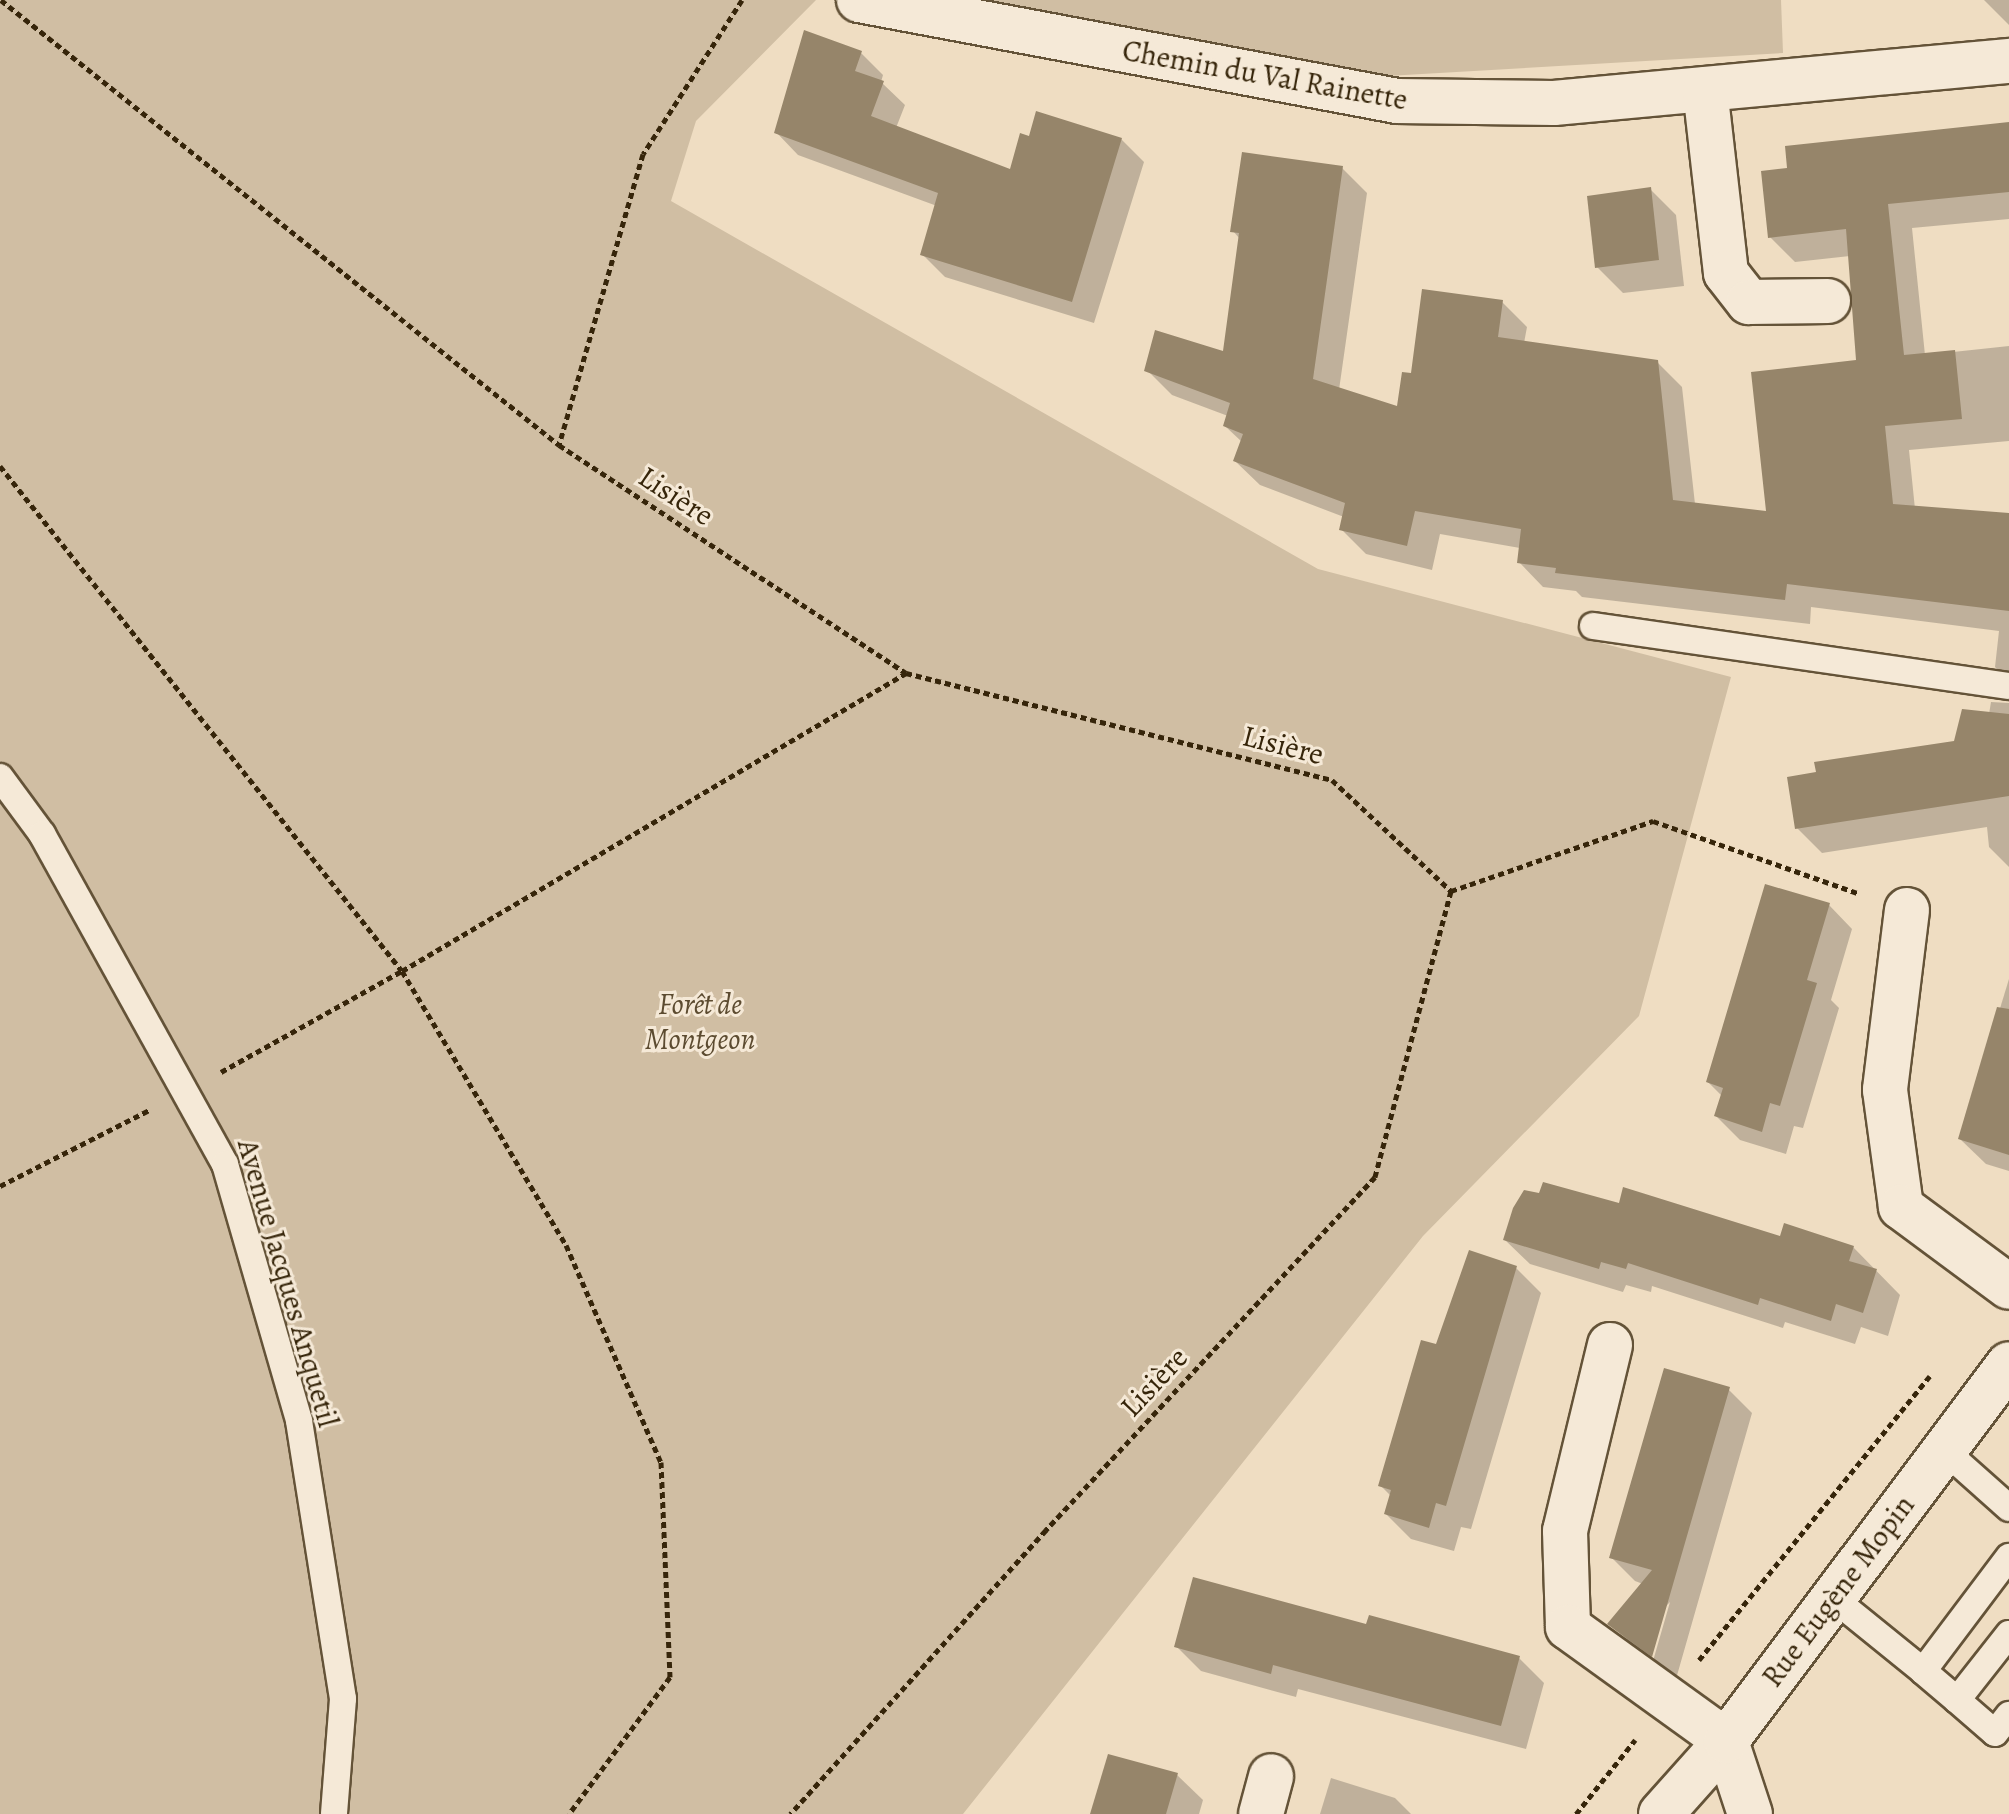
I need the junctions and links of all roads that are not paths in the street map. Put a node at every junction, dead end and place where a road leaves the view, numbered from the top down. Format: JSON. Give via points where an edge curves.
{"nodes":[{"id":1,"x":859,"y":0,"type":"edge"},
{"id":2,"x":2009,"y":61,"type":"edge"},
{"id":3,"x":1705,"y":89,"type":"junction"},
{"id":4,"x":1828,"y":301,"type":"dead end"},
{"id":5,"x":1593,"y":626,"type":"dead end"},
{"id":6,"x":2009,"y":686,"type":"edge"},
{"id":7,"x":0,"y":777,"type":"edge"},
{"id":8,"x":1907,"y":910,"type":"road end"},
{"id":9,"x":2009,"y":1287,"type":"edge"},
{"id":10,"x":1610,"y":1345,"type":"dead end"},
{"id":11,"x":2009,"y":1364,"type":"edge"},
{"id":12,"x":1944,"y":1450,"type":"junction"},
{"id":13,"x":2009,"y":1508,"type":"edge"},
{"id":14,"x":2009,"y":1557,"type":"edge"},
{"id":15,"x":1833,"y":1598,"type":"junction"},
{"id":16,"x":2009,"y":1634,"type":"edge"},
{"id":17,"x":1923,"y":1671,"type":"junction"},
{"id":18,"x":1957,"y":1700,"type":"junction"},
{"id":19,"x":2009,"y":1715,"type":"edge"},
{"id":20,"x":1726,"y":1741,"type":"junction"},
{"id":21,"x":334,"y":1814,"type":"edge"},
{"id":22,"x":1661,"y":1814,"type":"edge"},
{"id":23,"x":1750,"y":1814,"type":"edge"}],
"edges":[{"from":1,"to":3,"type":"street","name":"Chemin du Val Rainette","via":[[1397,101],[1554,103]]},
{"from":2,"to":3,"type":"street","name":"Chemin du Val Rainette"},
{"from":3,"to":4,"type":"street","via":[[1726,273],[1749,302]]},
{"from":5,"to":6,"type":"lane"},
{"from":7,"to":21,"type":"lane","name":"Avenue Jacques Anquetil","via":[[42,834],[225,1164],[299,1421],[343,1699]]},
{"from":8,"to":9,"type":"street","via":[[1885,1090],[1901,1207]]},
{"from":10,"to":20,"type":"street","via":[[1565,1531],[1568,1627]]},
{"from":11,"to":12,"type":"street","name":"Rue Eugène Mopin"},
{"from":12,"to":13,"type":"lane"},
{"from":12,"to":15,"type":"street","name":"Rue Eugène Mopin"},
{"from":14,"to":17,"type":"lane"},
{"from":15,"to":17,"type":"lane"},
{"from":15,"to":20,"type":"street","name":"Rue Eugène Mopin"},
{"from":16,"to":18,"type":"lane"},
{"from":17,"to":18,"type":"lane"},
{"from":18,"to":19,"type":"lane","via":[[1995,1733]]},
{"from":20,"to":22,"type":"street","name":"Rue Eugène Mopin"},
{"from":20,"to":23,"type":"street"}]}
